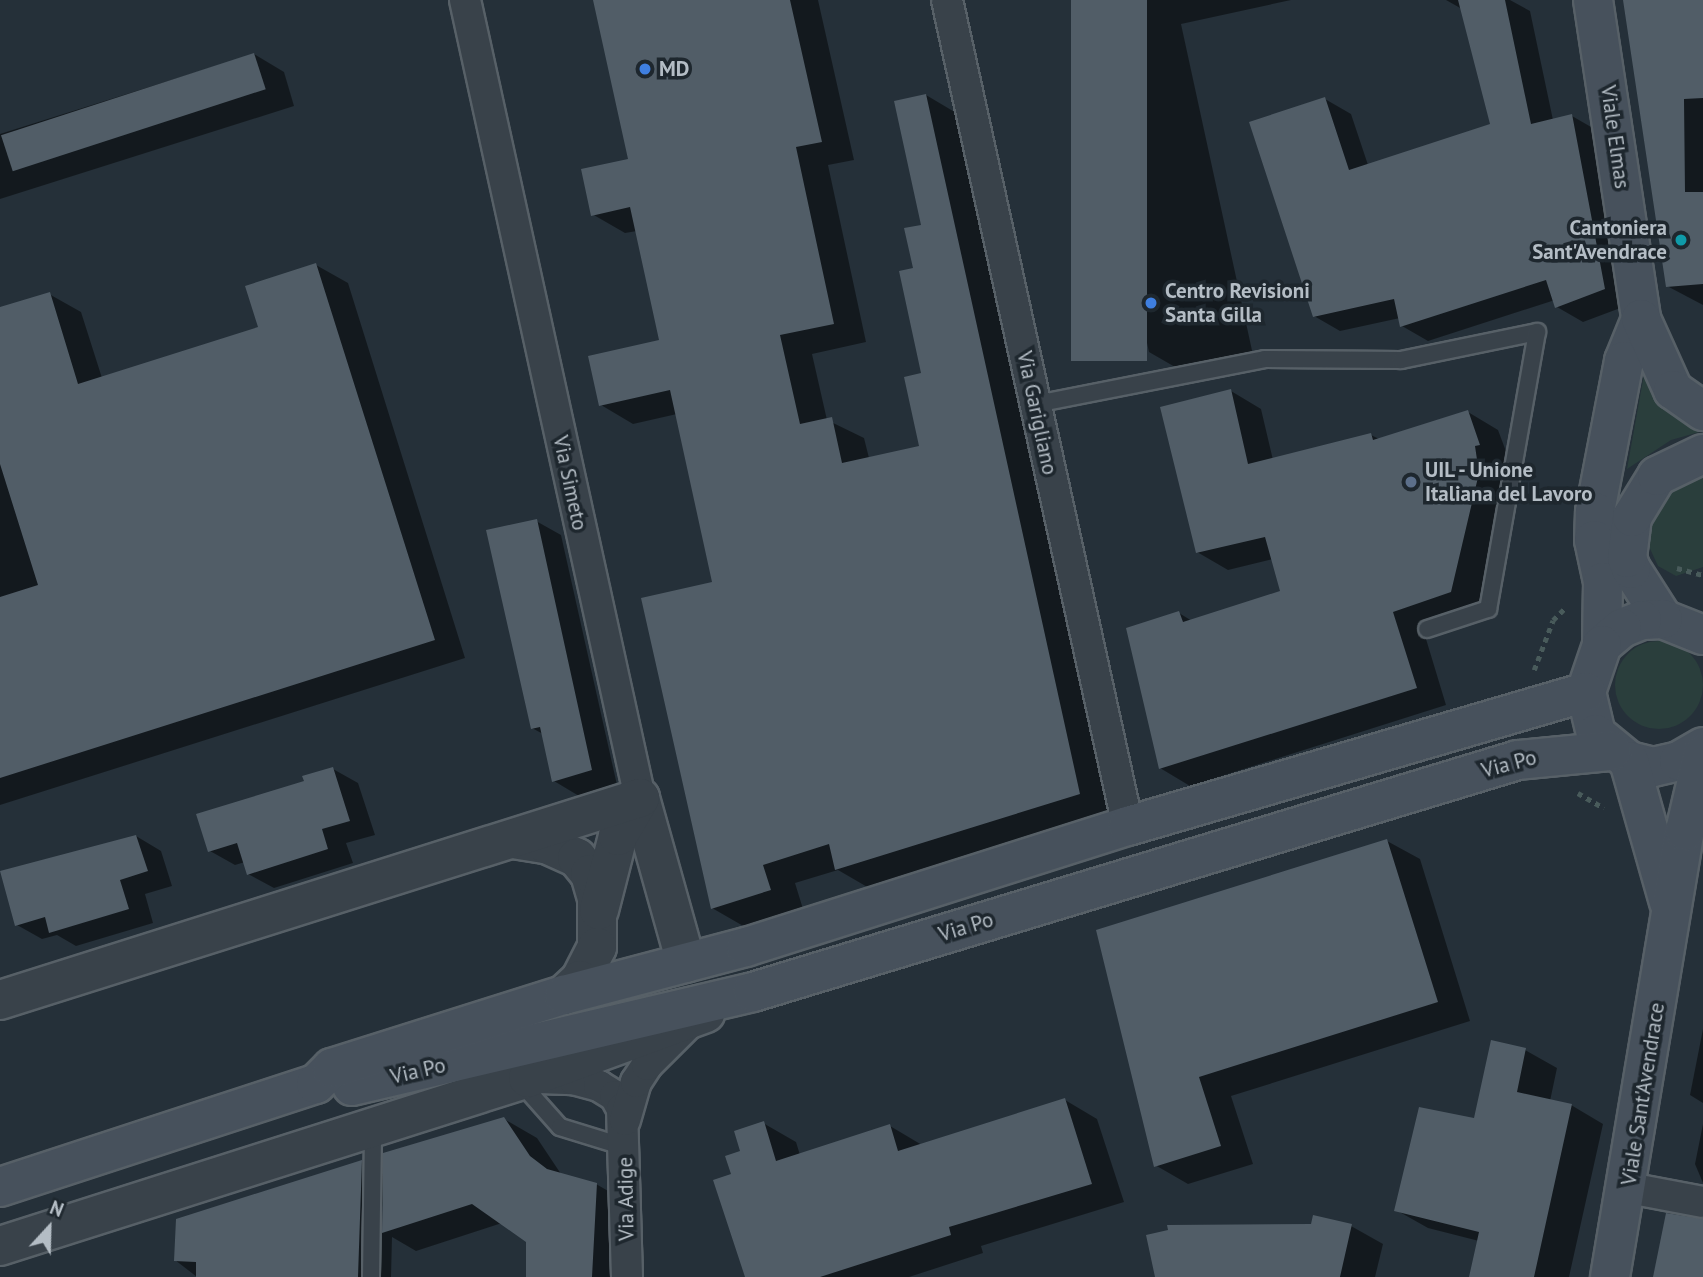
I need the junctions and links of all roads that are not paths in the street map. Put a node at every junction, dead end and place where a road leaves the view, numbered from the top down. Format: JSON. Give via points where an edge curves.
{"nodes":[{"id":1,"x":465,"y":0,"type":"edge"},
{"id":2,"x":947,"y":0,"type":"edge"},
{"id":3,"x":1593,"y":0,"type":"edge"},
{"id":4,"x":1641,"y":319,"type":"junction"},
{"id":5,"x":1036,"y":404,"type":"junction"},
{"id":6,"x":1703,"y":411,"type":"edge"},
{"id":7,"x":1703,"y":454,"type":"edge"},
{"id":8,"x":1689,"y":622,"type":"edge"},
{"id":9,"x":1427,"y":629,"type":"dead end"},
{"id":10,"x":1602,"y":645,"type":"junction"},
{"id":11,"x":1586,"y":692,"type":"junction"},
{"id":12,"x":1703,"y":747,"type":"edge"},
{"id":13,"x":1703,"y":754,"type":"edge"},
{"id":14,"x":1620,"y":756,"type":"junction"},
{"id":15,"x":640,"y":798,"type":"junction"},
{"id":16,"x":1128,"y":826,"type":"junction"},
{"id":17,"x":513,"y":839,"type":"junction"},
{"id":18,"x":1703,"y":868,"type":"edge"},
{"id":19,"x":1672,"y":911,"type":"junction"},
{"id":20,"x":598,"y":913,"type":"junction"},
{"id":21,"x":686,"y":962,"type":"junction"},
{"id":22,"x":753,"y":992,"type":"junction"},
{"id":23,"x":564,"y":995,"type":"junction"},
{"id":24,"x":0,"y":1000,"type":"edge"},
{"id":25,"x":693,"y":1019,"type":"junction"},
{"id":26,"x":523,"y":1079,"type":"junction"},
{"id":27,"x":316,"y":1084,"type":"junction"},
{"id":28,"x":373,"y":1126,"type":"junction"},
{"id":29,"x":625,"y":1133,"type":"junction"},
{"id":30,"x":0,"y":1186,"type":"edge"},
{"id":31,"x":1629,"y":1188,"type":"junction"},
{"id":32,"x":1703,"y":1202,"type":"edge"},
{"id":33,"x":0,"y":1245,"type":"edge"},
{"id":34,"x":371,"y":1277,"type":"edge"},
{"id":35,"x":626,"y":1277,"type":"edge"},
{"id":36,"x":1610,"y":1277,"type":"edge"}],
"edges":[{"from":1,"to":15,"type":"street","name":"Via Simeto"},
{"from":2,"to":5,"type":"street","name":"Via Garigliano"},
{"from":3,"to":4,"type":"main road","name":"Viale Elmas"},
{"from":4,"to":6,"type":"main road","via":[[1673,390]]},
{"from":4,"to":10,"type":"main road","via":[[1624,361],[1595,512],[1594,540],[1603,582]]},
{"from":5,"to":9,"type":"lane","via":[[1265,359],[1401,360],[1536,332],[1488,609]]},
{"from":5,"to":16,"type":"street","name":"Via Garigliano"},
{"from":7,"to":8,"type":"main road","via":[[1657,476],[1632,517],[1628,558],[1631,569]]},
{"from":8,"to":10,"type":"main road","via":[[1642,620],[1622,628]]},
{"from":10,"to":11,"type":"main road"},
{"from":11,"to":14,"type":"main road","name":"Viale Sant'Avendrace","via":[[1596,734]]},
{"from":11,"to":16,"type":"main road","name":"Via Po"},
{"from":12,"to":14,"type":"main road","name":"Via Po","via":[[1679,761],[1653,766]]},
{"from":13,"to":19,"type":"main road","name":"Viale Sant'Avendrace"},
{"from":14,"to":19,"type":"main road","name":"Viale Sant'Avendrace"},
{"from":14,"to":22,"type":"main road","name":"Via Po","via":[[1518,760]]},
{"from":15,"to":17,"type":"street"},
{"from":15,"to":20,"type":"street","via":[[618,836]]},
{"from":15,"to":21,"type":"street","name":"Via Simeto"},
{"from":16,"to":21,"type":"main road","name":"Via Po"},
{"from":17,"to":20,"type":"street","via":[[546,844],[577,858],[590,874]]},
{"from":17,"to":24,"type":"street"},
{"from":18,"to":19,"type":"main road"},
{"from":19,"to":31,"type":"main road","name":"Viale Sant'Avendrace"},
{"from":20,"to":23,"type":"street","via":[[600,932],[592,961]]},
{"from":21,"to":23,"type":"main road","name":"Via Po"},
{"from":22,"to":25,"type":"street"},
{"from":22,"to":27,"type":"main road","name":"Via Po","via":[[339,1089]]},
{"from":23,"to":27,"type":"main road","name":"Via Po","via":[[332,1068]]},
{"from":25,"to":26,"type":"street"},
{"from":25,"to":29,"type":"street","name":"Via Adige","via":[[636,1082]]},
{"from":26,"to":28,"type":"street"},
{"from":26,"to":29,"type":"lane","via":[[560,1127]]},
{"from":26,"to":29,"type":"street","via":[[573,1079],[599,1086],[615,1096]]},
{"from":27,"to":30,"type":"main road","name":"Via Po"},
{"from":28,"to":33,"type":"street"},
{"from":28,"to":34,"type":"lane"},
{"from":29,"to":35,"type":"street","name":"Via Adige"},
{"from":31,"to":32,"type":"street"},
{"from":31,"to":36,"type":"main road","name":"Viale Sant'Avendrace"}]}
